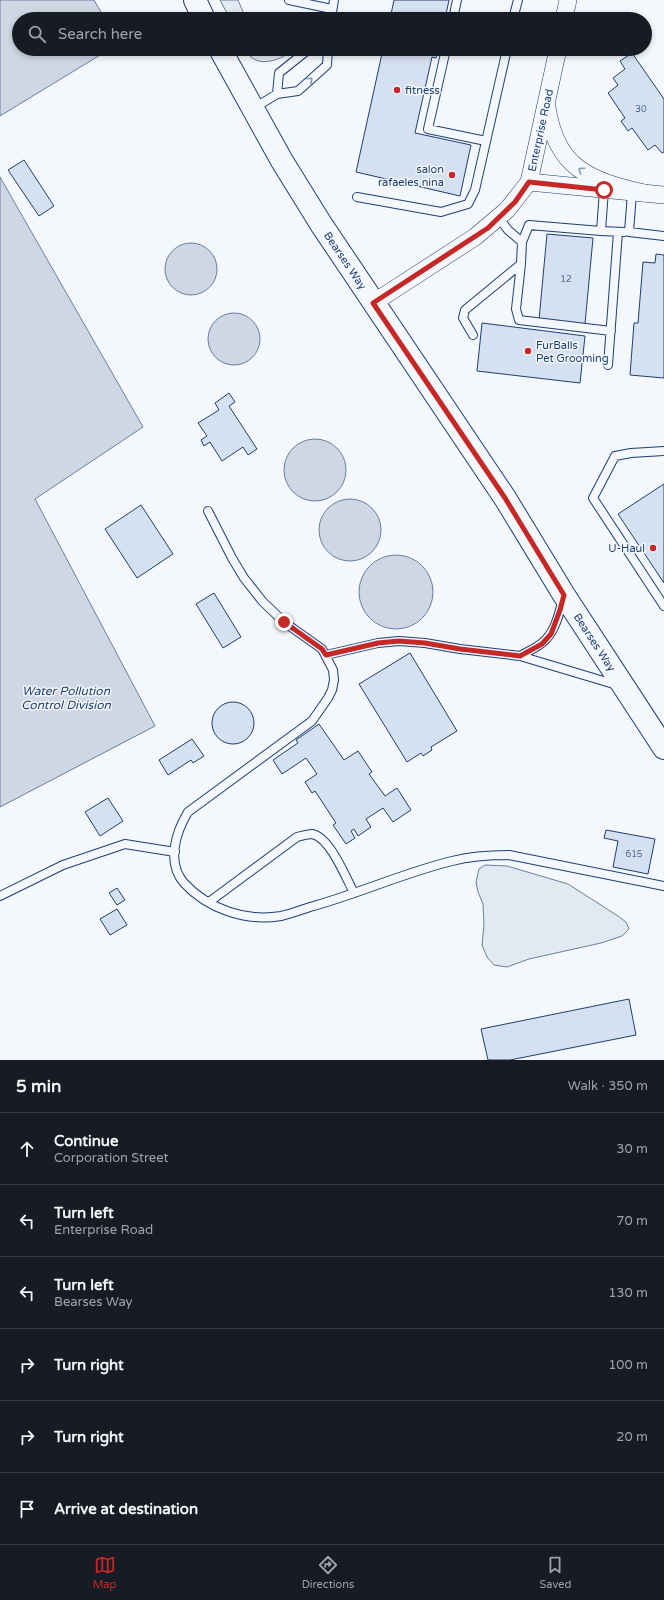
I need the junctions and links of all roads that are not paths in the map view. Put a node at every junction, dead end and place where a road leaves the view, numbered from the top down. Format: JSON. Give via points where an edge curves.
{"nodes":[{"id":1,"x":195,"y":0,"type":"edge"},
{"id":2,"x":289,"y":0,"type":"edge"},
{"id":3,"x":334,"y":0,"type":"edge"},
{"id":4,"x":457,"y":0,"type":"edge"},
{"id":5,"x":518,"y":0,"type":"edge"},
{"id":6,"x":568,"y":0,"type":"edge"},
{"id":7,"x":332,"y":9,"type":"junction"},
{"id":8,"x":201,"y":12,"type":"edge"},
{"id":9,"x":332,"y":12,"type":"edge"},
{"id":10,"x":454,"y":12,"type":"edge"},
{"id":11,"x":515,"y":12,"type":"edge"},
{"id":12,"x":565,"y":12,"type":"edge"},
{"id":13,"x":224,"y":56,"type":"edge"},
{"id":14,"x":300,"y":56,"type":"edge"},
{"id":15,"x":328,"y":56,"type":"edge"},
{"id":16,"x":444,"y":56,"type":"edge"},
{"id":17,"x":505,"y":56,"type":"edge"},
{"id":18,"x":557,"y":56,"type":"edge"},
{"id":19,"x":277,"y":94,"type":"junction"},
{"id":20,"x":546,"y":102,"type":"junction"},
{"id":21,"x":253,"y":109,"type":"junction"},
{"id":22,"x":486,"y":140,"type":"junction"},
{"id":23,"x":529,"y":182,"type":"junction"},
{"id":24,"x":604,"y":190,"type":"junction"},
{"id":25,"x":638,"y":193,"type":"junction"},
{"id":26,"x":664,"y":195,"type":"edge"},
{"id":27,"x":357,"y":197,"type":"dead end"},
{"id":28,"x":499,"y":218,"type":"junction"},
{"id":29,"x":600,"y":231,"type":"junction"},
{"id":30,"x":618,"y":232,"type":"junction"},
{"id":31,"x":629,"y":232,"type":"junction"},
{"id":32,"x":664,"y":236,"type":"edge"},
{"id":33,"x":522,"y":242,"type":"junction"},
{"id":34,"x":521,"y":264,"type":"junction"},
{"id":35,"x":373,"y":303,"type":"junction"},
{"id":36,"x":611,"y":331,"type":"junction"},
{"id":37,"x":473,"y":335,"type":"dead end"},
{"id":38,"x":608,"y":365,"type":"dead end"},
{"id":39,"x":664,"y":451,"type":"edge"},
{"id":40,"x":208,"y":511,"type":"dead end"},
{"id":41,"x":564,"y":595,"type":"junction"},
{"id":42,"x":664,"y":606,"type":"edge"},
{"id":43,"x":326,"y":655,"type":"junction"},
{"id":44,"x":520,"y":656,"type":"junction"},
{"id":45,"x":624,"y":687,"type":"junction"},
{"id":46,"x":664,"y":748,"type":"edge"},
{"id":47,"x":175,"y":852,"type":"junction"},
{"id":48,"x":664,"y":886,"type":"edge"},
{"id":49,"x":354,"y":893,"type":"junction"},
{"id":50,"x":0,"y":896,"type":"edge"},
{"id":51,"x":209,"y":902,"type":"junction"}],
"edges":[{"from":1,"to":8,"type":"main road"},
{"from":2,"to":7,"type":"lane"},
{"from":3,"to":7,"type":"lane"},
{"from":4,"to":10,"type":"lane"},
{"from":5,"to":11,"type":"lane"},
{"from":6,"to":12,"type":"street"},
{"from":7,"to":9,"type":"lane"},
{"from":13,"to":21,"type":"main road","name":"Bearses Way"},
{"from":14,"to":19,"type":"lane","via":[[279,73]]},
{"from":19,"to":15,"type":"lane","one_way":true,"via":[[298,92],[327,64]]},
{"from":16,"to":22,"type":"lane","via":[[428,129]]},
{"from":17,"to":22,"type":"lane"},
{"from":18,"to":20,"type":"street","name":"Enterprise Road"},
{"from":19,"to":21,"type":"lane"},
{"from":20,"to":23,"type":"street","name":"Enterprise Road"},
{"from":25,"to":20,"type":"street","one_way":true,"via":[[597,180],[572,164],[556,142]]},
{"from":21,"to":35,"type":"main road","name":"Bearses Way","via":[[321,224]]},
{"from":22,"to":27,"type":"lane","via":[[475,190],[468,204],[441,212]]},
{"from":23,"to":24,"type":"street"},
{"from":23,"to":28,"type":"street","name":"Enterprise Road","via":[[515,202]]},
{"from":24,"to":25,"type":"street"},
{"from":24,"to":29,"type":"lane"},
{"from":25,"to":26,"type":"street"},
{"from":25,"to":31,"type":"lane"},
{"from":28,"to":33,"type":"lane"},
{"from":28,"to":35,"type":"street","name":"Enterprise Road","via":[[475,237]]},
{"from":29,"to":30,"type":"lane"},
{"from":29,"to":33,"type":"lane","via":[[529,225]]},
{"from":30,"to":31,"type":"lane"},
{"from":30,"to":36,"type":"lane"},
{"from":31,"to":32,"type":"lane"},
{"from":33,"to":34,"type":"lane"},
{"from":34,"to":36,"type":"lane","via":[[516,309],[519,320]]},
{"from":34,"to":37,"type":"lane","via":[[464,310],[463,318]]},
{"from":35,"to":41,"type":"main road","name":"Bearses Way","via":[[505,498]]},
{"from":36,"to":38,"type":"lane"},
{"from":39,"to":42,"type":"lane","via":[[615,456],[593,498]]},
{"from":40,"to":43,"type":"lane","via":[[244,578],[263,602],[284,622],[322,649]]},
{"from":41,"to":44,"type":"lane","via":[[551,634],[542,644]]},
{"from":41,"to":45,"type":"main road","name":"Bearses Way"},
{"from":43,"to":44,"type":"lane","via":[[399,641]]},
{"from":43,"to":47,"type":"lane","via":[[333,670],[334,680],[332,690],[320,711],[312,721],[188,812],[180,825]]},
{"from":44,"to":45,"type":"lane"},
{"from":45,"to":46,"type":"main road","name":"Bearses Way"},
{"from":47,"to":50,"type":"lane","via":[[125,844],[63,864]]},
{"from":47,"to":51,"type":"lane","via":[[176,867],[182,880]]},
{"from":48,"to":49,"type":"lane","via":[[509,855],[487,855],[451,861]]},
{"from":49,"to":51,"type":"lane","via":[[281,916],[258,917],[236,914]]},
{"from":49,"to":51,"type":"lane","via":[[328,845],[320,837],[311,834],[297,837]]}]}
